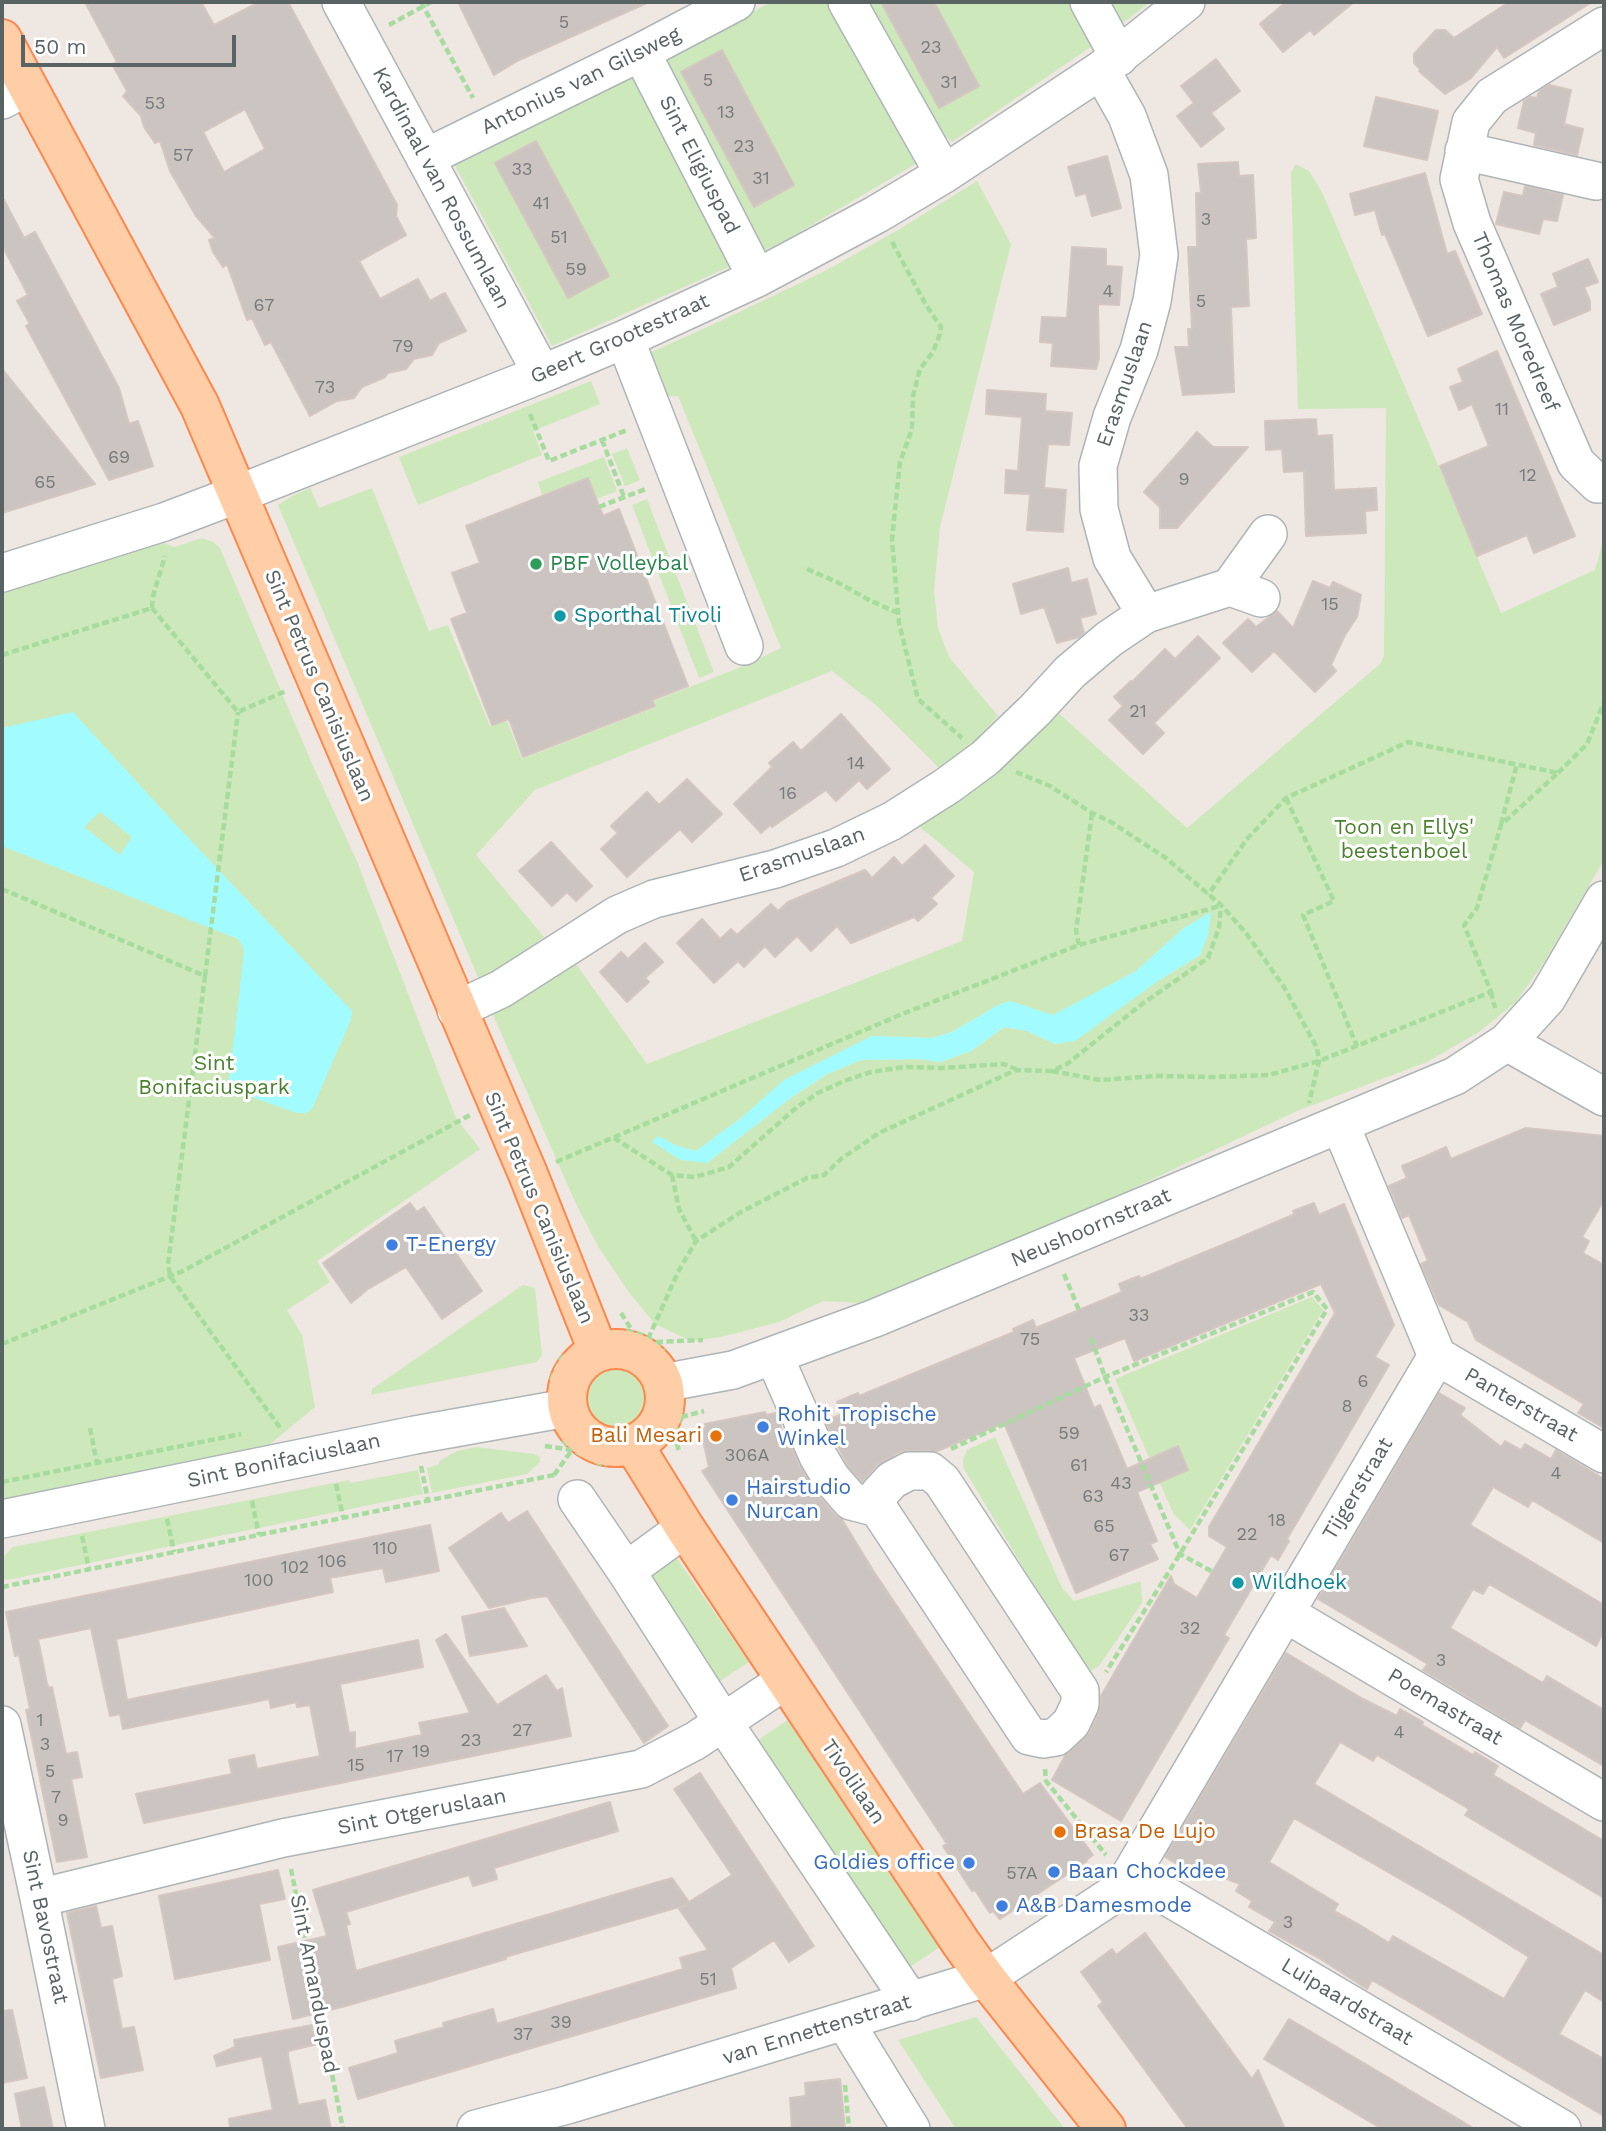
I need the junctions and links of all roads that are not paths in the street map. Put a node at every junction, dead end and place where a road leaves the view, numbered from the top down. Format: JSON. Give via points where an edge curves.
{"nodes":[{"id":1,"x":341,"y":2,"type":"edge"},
{"id":2,"x":847,"y":2,"type":"edge"},
{"id":3,"x":1089,"y":2,"type":"edge"},
{"id":4,"x":1186,"y":2,"type":"edge"},
{"id":5,"x":718,"y":6,"type":"edge"},
{"id":6,"x":1604,"y":26,"type":"edge"},
{"id":7,"x":2,"y":39,"type":"edge"},
{"id":8,"x":641,"y":52,"type":"junction"},
{"id":9,"x":1110,"y":63,"type":"junction"},
{"id":10,"x":15,"y":94,"type":"edge"},
{"id":11,"x":1464,"y":151,"type":"junction"},
{"id":12,"x":425,"y":158,"type":"junction"},
{"id":13,"x":944,"y":174,"type":"junction"},
{"id":14,"x":1596,"y":181,"type":"dead end"},
{"id":15,"x":757,"y":278,"type":"junction"},
{"id":16,"x":625,"y":339,"type":"junction"},
{"id":17,"x":530,"y":379,"type":"junction"},
{"id":18,"x":1598,"y":484,"type":"dead end"},
{"id":19,"x":238,"y":494,"type":"junction"},
{"id":20,"x":1268,"y":534,"type":"dead end"},
{"id":21,"x":2,"y":573,"type":"edge"},
{"id":22,"x":1146,"y":614,"type":"junction"},
{"id":23,"x":744,"y":646,"type":"dead end"},
{"id":24,"x":1604,"y":900,"type":"edge"},
{"id":25,"x":456,"y":1010,"type":"junction"},
{"id":26,"x":1507,"y":1042,"type":"junction"},
{"id":27,"x":1604,"y":1097,"type":"edge"},
{"id":28,"x":1327,"y":1129,"type":"junction"},
{"id":29,"x":598,"y":1351,"type":"junction"},
{"id":30,"x":774,"y":1356,"type":"junction"},
{"id":31,"x":1437,"y":1356,"type":"junction"},
{"id":32,"x":663,"y":1383,"type":"junction"},
{"id":33,"x":567,"y":1408,"type":"junction"},
{"id":34,"x":633,"y":1444,"type":"junction"},
{"id":35,"x":1604,"y":1454,"type":"edge"},
{"id":36,"x":565,"y":1487,"type":"road end"},
{"id":37,"x":878,"y":1508,"type":"junction"},
{"id":38,"x":2,"y":1519,"type":"edge"},
{"id":39,"x":685,"y":1528,"type":"junction"},
{"id":40,"x":626,"y":1571,"type":"junction"},
{"id":41,"x":1285,"y":1613,"type":"junction"},
{"id":42,"x":786,"y":1680,"type":"junction"},
{"id":43,"x":723,"y":1722,"type":"junction"},
{"id":44,"x":2,"y":1725,"type":"edge"},
{"id":45,"x":1604,"y":1802,"type":"edge"},
{"id":46,"x":1131,"y":1875,"type":"junction"},
{"id":47,"x":39,"y":1898,"type":"junction"},
{"id":48,"x":986,"y":1978,"type":"junction"},
{"id":49,"x":911,"y":2002,"type":"junction"},
{"id":50,"x":845,"y":2022,"type":"junction"},
{"id":51,"x":568,"y":2117,"type":"edge"},
{"id":52,"x":86,"y":2129,"type":"edge"},
{"id":53,"x":476,"y":2129,"type":"edge"},
{"id":54,"x":912,"y":2129,"type":"edge"},
{"id":55,"x":1106,"y":2129,"type":"edge"},
{"id":56,"x":1562,"y":2129,"type":"edge"}],
"edges":[{"from":1,"to":12,"type":"street","name":"Kardinaal van Rossumlaan"},
{"from":2,"to":13,"type":"street"},
{"from":3,"to":9,"type":"street","name":"Erasmuslaan"},
{"from":4,"to":9,"type":"street","name":"Geert Grootestraat"},
{"from":5,"to":8,"type":"street","name":"Antonius van Gilsweg"},
{"from":6,"to":11,"type":"street","name":"Thomas Moredreef","via":[[1492,96],[1471,122]]},
{"from":7,"to":10,"type":"main road","name":"Sint Petrus Canisiuslaan"},
{"from":8,"to":12,"type":"street","name":"Antonius van Gilsweg"},
{"from":8,"to":15,"type":"street","name":"Sint Eligiuspad"},
{"from":9,"to":13,"type":"street","name":"Geert Grootestraat"},
{"from":9,"to":22,"type":"street","name":"Erasmuslaan","via":[[1149,175],[1159,255],[1139,350],[1098,466],[1099,509],[1112,558]]},
{"from":10,"to":19,"type":"main road","name":"Sint Petrus Canisiuslaan","via":[[200,405]]},
{"from":11,"to":14,"type":"street"},
{"from":11,"to":18,"type":"street","name":"Thomas Moredreef","via":[[1459,179],[1472,223],[1577,463]]},
{"from":12,"to":17,"type":"street","name":"Kardinaal van Rossumlaan"},
{"from":13,"to":15,"type":"street","name":"Geert Grootestraat"},
{"from":15,"to":16,"type":"street","name":"Geert Grootestraat"},
{"from":16,"to":17,"type":"street","name":"Geert Grootestraat"},
{"from":16,"to":23,"type":"street"},
{"from":17,"to":19,"type":"street","name":"Geert Grootestraat"},
{"from":19,"to":21,"type":"street","name":"Geert Grootestraat"},
{"from":19,"to":25,"type":"main road","name":"Sint Petrus Canisiuslaan"},
{"from":20,"to":22,"type":"street","name":"Erasmuslaan","via":[[1246,592]]},
{"from":22,"to":25,"type":"street","name":"Erasmuslaan","via":[[1070,671],[985,758],[892,821],[836,848],[775,869],[654,899],[617,915],[501,989]]},
{"from":24,"to":26,"type":"street","name":"Neushoornstraat","via":[[1547,998]]},
{"from":25,"to":29,"type":"main road","name":"Sint Petrus Canisiuslaan"},
{"from":26,"to":27,"type":"street"},
{"from":26,"to":28,"type":"street","name":"Neushoornstraat","via":[[1455,1076]]},
{"from":28,"to":30,"type":"street","name":"Neushoornstraat"},
{"from":28,"to":31,"type":"street"},
{"from":29,"to":32,"type":"main road","via":[[630,1350],[656,1369]]},
{"from":29,"to":33,"type":"main road","via":[[572,1374],[566,1390]]},
{"from":30,"to":32,"type":"street","name":"Neushoornstraat","via":[[733,1370]]},
{"from":30,"to":37,"type":"street","via":[[831,1478],[851,1501]]},
{"from":31,"to":35,"type":"street","name":"Panterstraat"},
{"from":31,"to":41,"type":"street","name":"Tijgerstraat"},
{"from":32,"to":34,"type":"main road","via":[[663,1413],[646,1437]]},
{"from":33,"to":34,"type":"main road","via":[[584,1437],[616,1448]]},
{"from":33,"to":38,"type":"street","name":"Sint Bonifaciuslaan"},
{"from":34,"to":39,"type":"main road","name":"Tivolilaan"},
{"from":36,"to":40,"type":"street"},
{"from":37,"to":37,"type":"street","via":[[879,1494],[909,1471],[930,1471],[942,1481],[1080,1691],[1080,1704],[1071,1723],[1056,1737],[1029,1736]]},
{"from":39,"to":40,"type":"street"},
{"from":39,"to":42,"type":"main road","name":"Tivolilaan"},
{"from":40,"to":43,"type":"street"},
{"from":41,"to":45,"type":"street","name":"Poemastraat"},
{"from":41,"to":46,"type":"street","name":"Tijgerstraat"},
{"from":42,"to":43,"type":"street","name":"Sint Otgeruslaan"},
{"from":42,"to":48,"type":"main road","name":"Tivolilaan"},
{"from":43,"to":47,"type":"street","name":"Sint Otgeruslaan","via":[[641,1769],[284,1838]]},
{"from":43,"to":49,"type":"street"},
{"from":44,"to":47,"type":"street","name":"Sint Bavostraat"},
{"from":46,"to":48,"type":"street","name":"van Ennettenstraat","via":[[1122,1889]]},
{"from":46,"to":56,"type":"street","name":"Luipaardstraat"},
{"from":47,"to":52,"type":"street","name":"Sint Bavostraat"},
{"from":48,"to":49,"type":"street","name":"van Ennettenstraat"},
{"from":48,"to":55,"type":"main road","name":"Tivolilaan"},
{"from":49,"to":50,"type":"street","name":"van Ennettenstraat"},
{"from":50,"to":51,"type":"street","name":"van Ennettenstraat"},
{"from":50,"to":54,"type":"street"},
{"from":51,"to":53,"type":"street","name":"van Ennettenstraat"}]}
